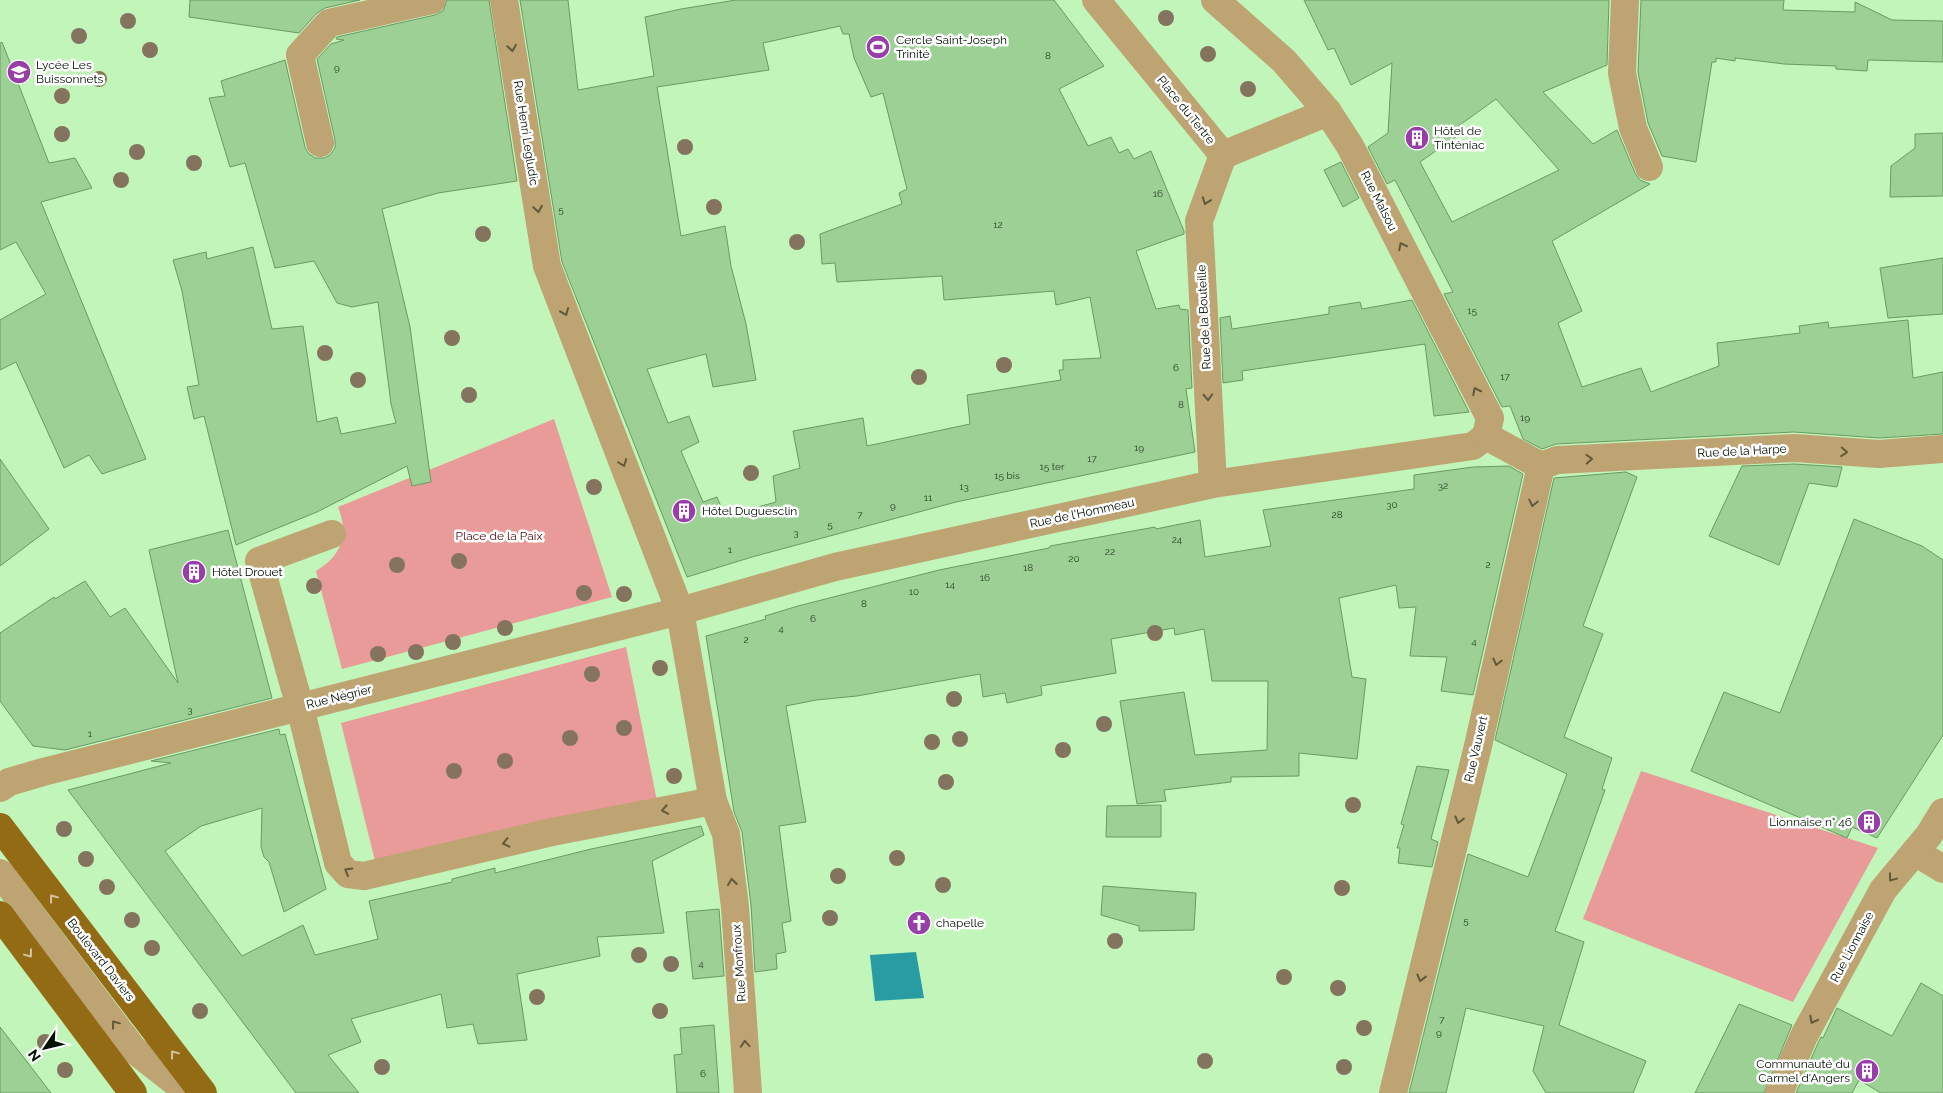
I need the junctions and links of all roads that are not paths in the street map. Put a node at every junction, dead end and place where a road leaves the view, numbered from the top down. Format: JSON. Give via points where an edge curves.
{"nodes":[{"id":1,"x":432,"y":0,"type":"edge"},
{"id":2,"x":504,"y":0,"type":"edge"},
{"id":3,"x":1096,"y":0,"type":"edge"},
{"id":4,"x":1215,"y":0,"type":"edge"},
{"id":5,"x":1626,"y":0,"type":"edge"},
{"id":6,"x":1328,"y":112,"type":"junction"},
{"id":7,"x":320,"y":143,"type":"dead end"},
{"id":8,"x":1223,"y":155,"type":"junction"},
{"id":9,"x":1649,"y":167,"type":"dead end"},
{"id":10,"x":1486,"y":436,"type":"junction"},
{"id":11,"x":1943,"y":449,"type":"edge"},
{"id":12,"x":1541,"y":466,"type":"junction"},
{"id":13,"x":1213,"y":484,"type":"junction"},
{"id":14,"x":332,"y":534,"type":"dead end"},
{"id":15,"x":680,"y":610,"type":"junction"},
{"id":16,"x":300,"y":707,"type":"junction"},
{"id":17,"x":0,"y":788,"type":"edge"},
{"id":18,"x":713,"y":802,"type":"junction"},
{"id":19,"x":1943,"y":812,"type":"edge"},
{"id":20,"x":0,"y":827,"type":"edge"},
{"id":21,"x":1915,"y":852,"type":"junction"},
{"id":22,"x":1943,"y":869,"type":"edge"},
{"id":23,"x":0,"y":874,"type":"edge"},
{"id":24,"x":0,"y":915,"type":"edge"},
{"id":25,"x":132,"y":1093,"type":"edge"},
{"id":26,"x":188,"y":1093,"type":"edge"},
{"id":27,"x":203,"y":1093,"type":"edge"},
{"id":28,"x":748,"y":1093,"type":"edge"},
{"id":29,"x":1393,"y":1093,"type":"edge"},
{"id":30,"x":1779,"y":1093,"type":"edge"}],
"edges":[{"from":1,"to":7,"type":"street","via":[[329,23],[300,55]]},
{"from":2,"to":15,"type":"street","name":"Rue Henri Legludic","one_way":true,"via":[[547,266]]},
{"from":3,"to":8,"type":"street","name":"Place du Tertre"},
{"from":4,"to":6,"type":"street","name":"Rue Malsou","via":[[1284,61]]},
{"from":5,"to":9,"type":"street","via":[[1622,73],[1633,128]]},
{"from":6,"to":8,"type":"street","name":"Place du Tertre"},
{"from":10,"to":6,"type":"street","name":"Rue Malsou","one_way":true,"via":[[1490,418],[1350,146]]},
{"from":8,"to":13,"type":"street","name":"Rue de la Bouteille","one_way":true,"via":[[1199,221]]},
{"from":10,"to":12,"type":"street"},
{"from":10,"to":13,"type":"street","name":"Rue de l'Hommeau","via":[[1472,446]]},
{"from":12,"to":11,"type":"street","name":"Rue de la Harpe","one_way":true,"via":[[1557,460],[1795,448],[1879,454]]},
{"from":12,"to":29,"type":"street","name":"Rue Vauvert","one_way":true},
{"from":13,"to":15,"type":"street","name":"Rue de l'Hommeau","via":[[835,567]]},
{"from":14,"to":16,"type":"street","via":[[260,561]]},
{"from":15,"to":16,"type":"street","name":"Rue Négrier"},
{"from":15,"to":18,"type":"street"},
{"from":16,"to":17,"type":"street","name":"Rue Négrier","via":[[42,772]]},
{"from":18,"to":16,"type":"street","one_way":true,"via":[[552,832],[356,876],[342,869],[338,863]]},
{"from":28,"to":18,"type":"street","name":"Rue Monfroux","one_way":true,"via":[[735,907],[726,834]]},
{"from":19,"to":21,"type":"street","name":"Rue Lionnaise"},
{"from":27,"to":20,"type":"main road","name":"Boulevard Daviers","one_way":true},
{"from":21,"to":22,"type":"street"},
{"from":21,"to":30,"type":"street","name":"Rue Lionnaise","one_way":true,"via":[[1883,890],[1804,1036]]},
{"from":26,"to":23,"type":"street","one_way":true,"via":[[134,1049]]},
{"from":24,"to":25,"type":"main road","one_way":true}]}
